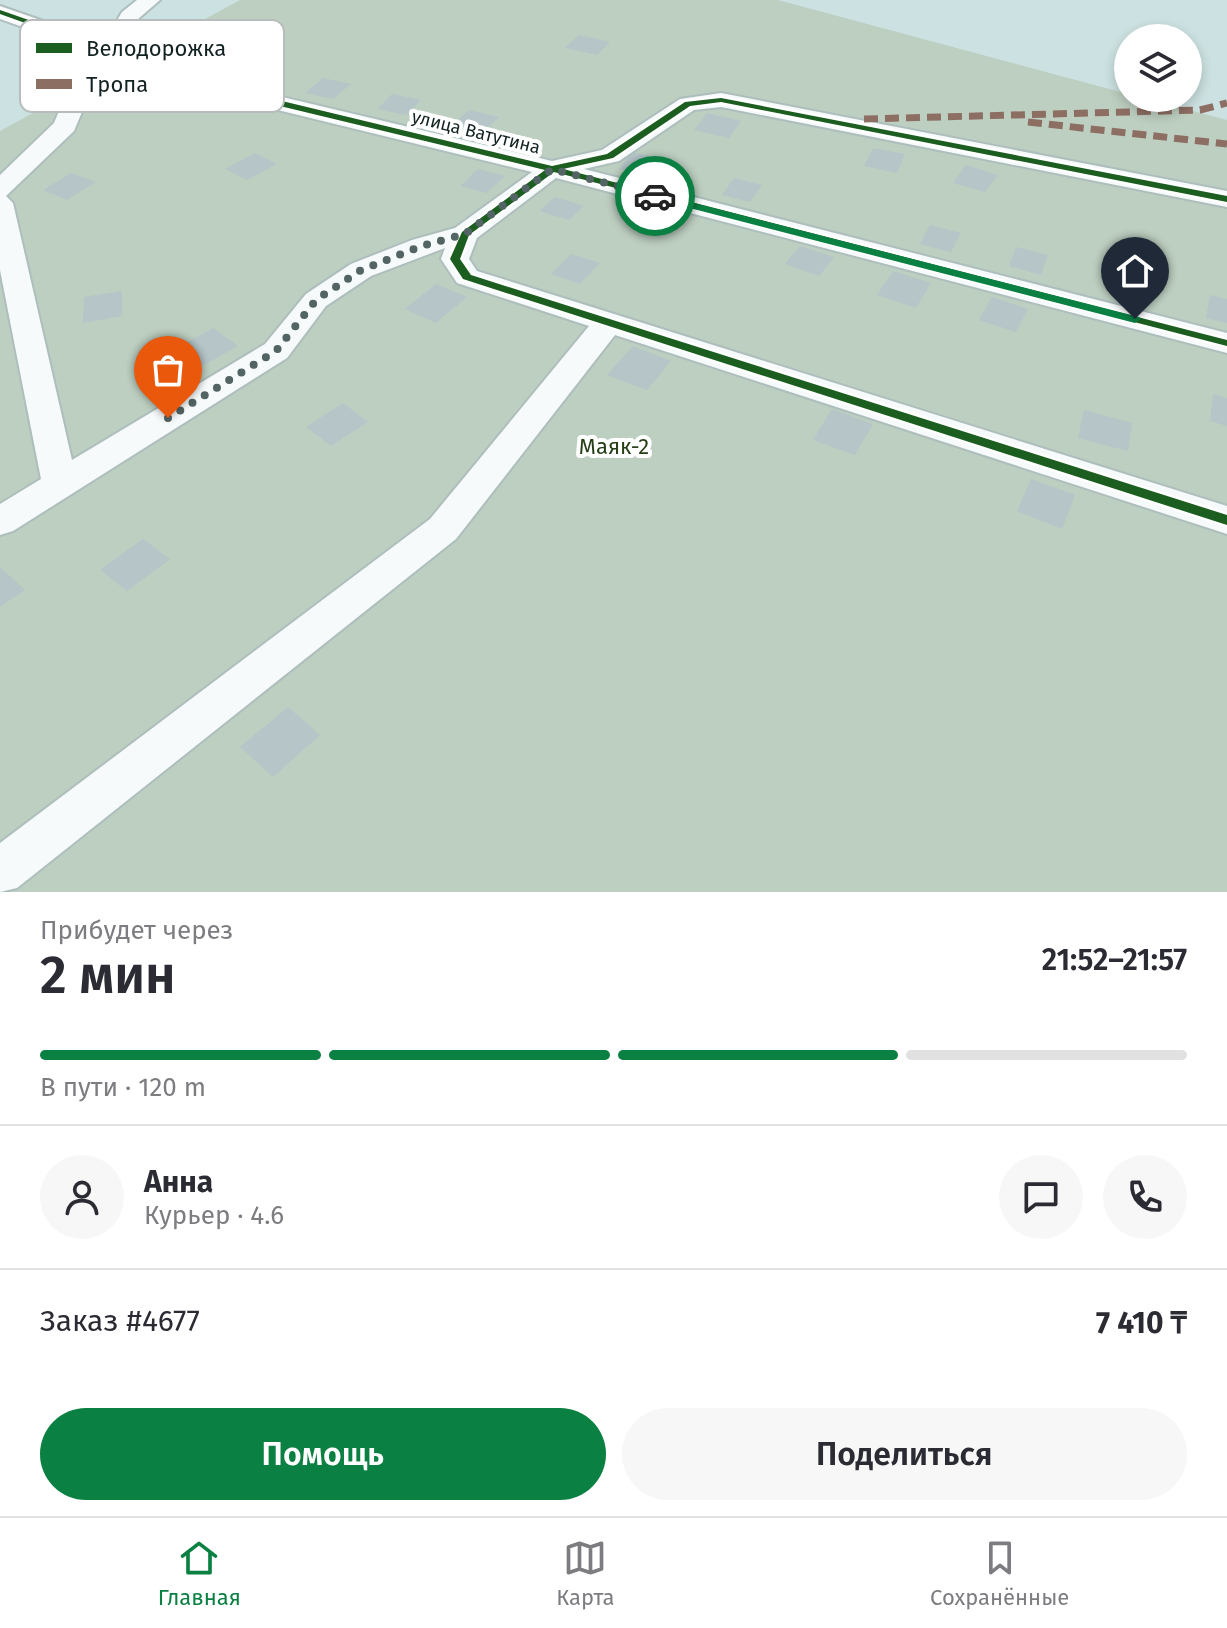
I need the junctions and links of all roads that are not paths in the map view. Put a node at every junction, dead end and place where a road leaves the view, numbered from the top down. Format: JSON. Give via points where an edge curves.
{"nodes":[{"id":1,"x":150,"y":0,"type":"edge"},
{"id":2,"x":0,"y":12,"type":"edge"},
{"id":3,"x":23,"y":20,"type":"edge"},
{"id":4,"x":127,"y":20,"type":"edge"},
{"id":5,"x":284,"y":104,"type":"edge"},
{"id":6,"x":71,"y":112,"type":"edge"},
{"id":7,"x":552,"y":169,"type":"junction"},
{"id":8,"x":0,"y":190,"type":"edge"},
{"id":9,"x":1227,"y":199,"type":"edge"},
{"id":10,"x":0,"y":203,"type":"edge"},
{"id":11,"x":465,"y":234,"type":"junction"},
{"id":12,"x":609,"y":322,"type":"junction"},
{"id":13,"x":1227,"y":343,"type":"edge"},
{"id":14,"x":60,"y":484,"type":"junction"},
{"id":15,"x":1227,"y":520,"type":"edge"},
{"id":16,"x":0,"y":521,"type":"edge"},
{"id":17,"x":0,"y":872,"type":"edge"}],
"edges":[{"from":1,"to":4,"type":"street"},
{"from":2,"to":3,"type":"street","name":"улица Ватутина"},
{"from":5,"to":7,"type":"street","name":"улица Ватутина"},
{"from":6,"to":8,"type":"street","via":[[65,126]]},
{"from":7,"to":9,"type":"street","via":[[610,156],[688,104],[721,100]]},
{"from":7,"to":11,"type":"street"},
{"from":7,"to":13,"type":"street","name":"улица Ватутина"},
{"from":10,"to":14,"type":"street"},
{"from":11,"to":12,"type":"street","via":[[455,259],[467,277]]},
{"from":11,"to":14,"type":"street","via":[[361,270],[316,300],[276,351]]},
{"from":12,"to":15,"type":"street"},
{"from":12,"to":17,"type":"street","via":[[443,529]]},
{"from":14,"to":16,"type":"street"}]}
